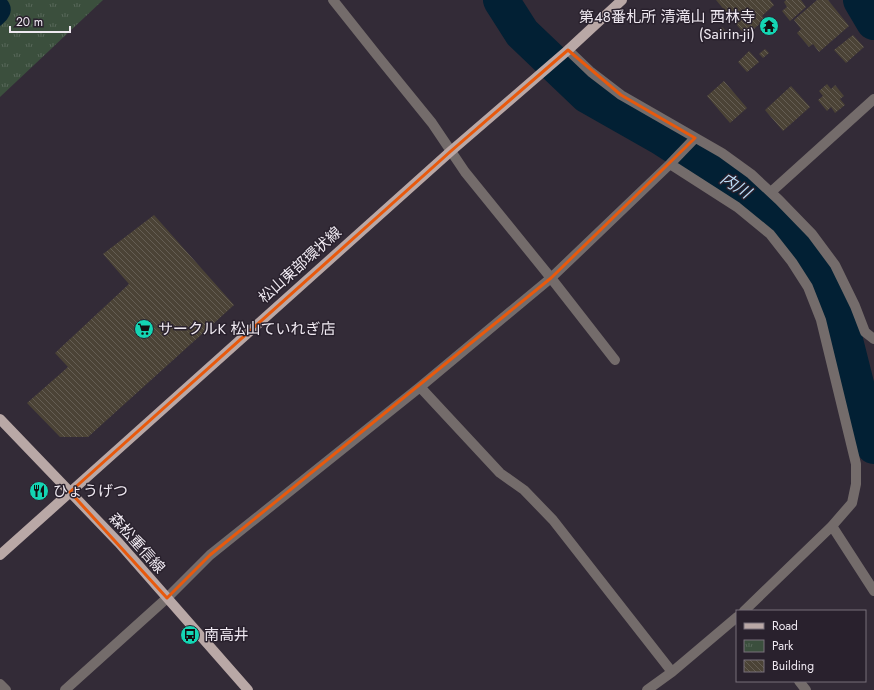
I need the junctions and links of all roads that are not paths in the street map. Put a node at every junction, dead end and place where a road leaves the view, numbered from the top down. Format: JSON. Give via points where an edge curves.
{"nodes":[{"id":1,"x":333,"y":0,"type":"edge"},
{"id":2,"x":622,"y":0,"type":"edge"},
{"id":3,"x":568,"y":50,"type":"junction"},
{"id":4,"x":874,"y":99,"type":"edge"},
{"id":5,"x":694,"y":140,"type":"junction"},
{"id":6,"x":451,"y":150,"type":"junction"},
{"id":7,"x":672,"y":162,"type":"junction"},
{"id":8,"x":771,"y":192,"type":"junction"},
{"id":9,"x":551,"y":278,"type":"junction"},
{"id":10,"x":874,"y":339,"type":"edge"},
{"id":11,"x":615,"y":360,"type":"dead end"},
{"id":12,"x":420,"y":387,"type":"junction"},
{"id":13,"x":0,"y":420,"type":"edge"},
{"id":14,"x":70,"y":492,"type":"junction"},
{"id":15,"x":832,"y":526,"type":"junction"},
{"id":16,"x":0,"y":555,"type":"edge"},
{"id":17,"x":874,"y":591,"type":"edge"},
{"id":18,"x":167,"y":598,"type":"junction"},
{"id":19,"x":745,"y":610,"type":"edge"},
{"id":20,"x":736,"y":618,"type":"edge"},
{"id":21,"x":672,"y":672,"type":"junction"},
{"id":22,"x":800,"y":682,"type":"edge"},
{"id":23,"x":0,"y":684,"type":"edge"},
{"id":24,"x":6,"y":690,"type":"edge"},
{"id":25,"x":65,"y":690,"type":"edge"},
{"id":26,"x":248,"y":690,"type":"edge"},
{"id":27,"x":647,"y":690,"type":"edge"},
{"id":28,"x":806,"y":690,"type":"edge"}],
"edges":[{"from":1,"to":6,"type":"street"},
{"from":2,"to":3,"type":"main road","name":"松山東部環状線"},
{"from":3,"to":5,"type":"street","via":[[590,72],[621,95]]},
{"from":3,"to":6,"type":"main road","name":"松山東部環状線"},
{"from":4,"to":8,"type":"street"},
{"from":5,"to":7,"type":"street"},
{"from":5,"to":8,"type":"street","via":[[728,157]]},
{"from":6,"to":9,"type":"street","via":[[465,172]]},
{"from":6,"to":14,"type":"main road","name":"松山東部環状線"},
{"from":7,"to":9,"type":"street"},
{"from":7,"to":15,"type":"street","via":[[737,207],[770,234],[808,287],[821,320],[856,464],[856,484],[852,503]]},
{"from":8,"to":10,"type":"street","via":[[812,234],[835,265],[865,332]]},
{"from":9,"to":11,"type":"street"},
{"from":9,"to":12,"type":"street"},
{"from":12,"to":18,"type":"street","via":[[210,555]]},
{"from":12,"to":21,"type":"street","via":[[500,473],[524,490],[553,520]]},
{"from":13,"to":14,"type":"main road","name":"森松重信線"},
{"from":14,"to":16,"type":"main road","name":"松山東部環状線"},
{"from":14,"to":18,"type":"main road","name":"森松重信線"},
{"from":15,"to":17,"type":"street"},
{"from":15,"to":19,"type":"street"},
{"from":18,"to":25,"type":"street"},
{"from":18,"to":26,"type":"main road","name":"森松重信線"},
{"from":20,"to":21,"type":"street"},
{"from":21,"to":27,"type":"street"},
{"from":22,"to":28,"type":"street"},
{"from":23,"to":24,"type":"street"}]}
